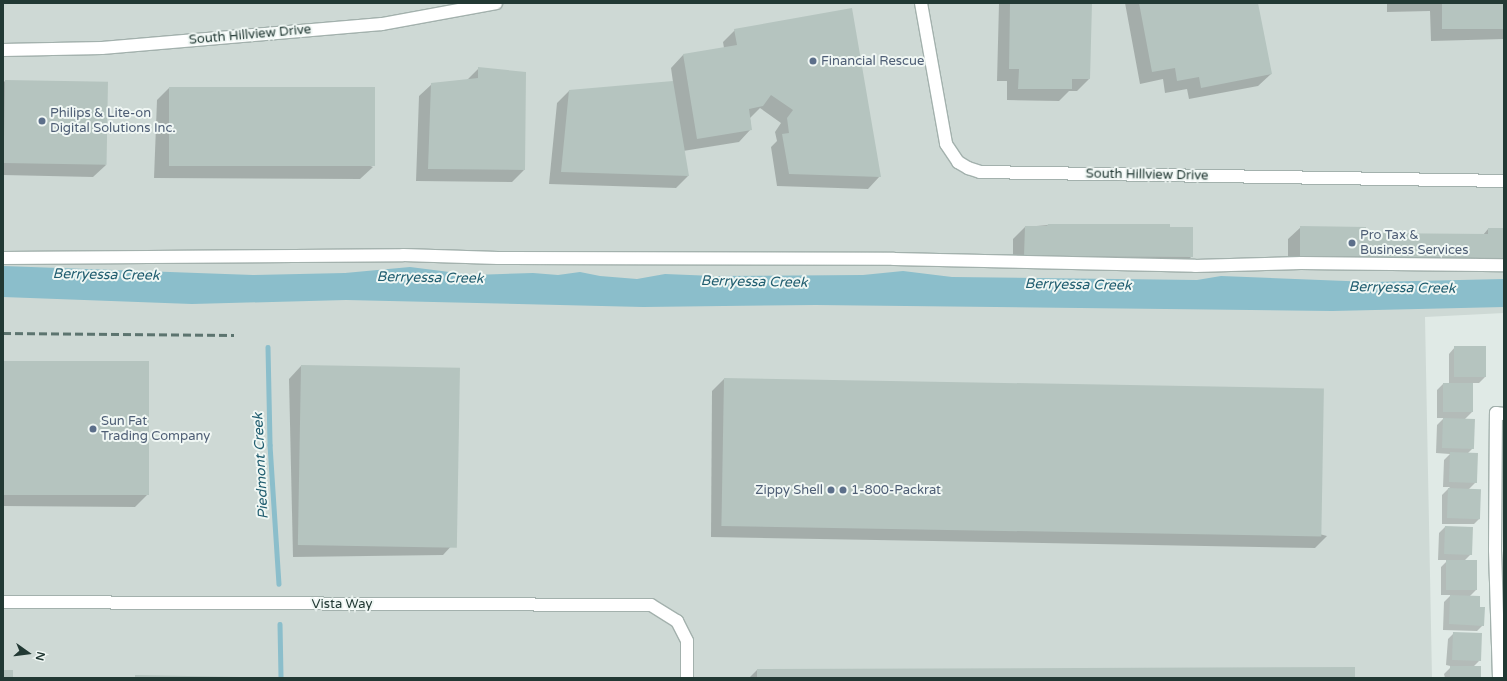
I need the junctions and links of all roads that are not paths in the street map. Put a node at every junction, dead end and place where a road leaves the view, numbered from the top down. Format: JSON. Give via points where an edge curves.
{"nodes":[{"id":1,"x":496,"y":3,"type":"edge"},
{"id":2,"x":921,"y":3,"type":"edge"},
{"id":3,"x":3,"y":50,"type":"edge"},
{"id":4,"x":1504,"y":181,"type":"edge"},
{"id":5,"x":3,"y":258,"type":"edge"},
{"id":6,"x":1504,"y":266,"type":"edge"},
{"id":7,"x":1504,"y":414,"type":"edge"},
{"id":8,"x":1500,"y":550,"type":"edge"},
{"id":9,"x":3,"y":602,"type":"edge"},
{"id":10,"x":1501,"y":673,"type":"edge"},
{"id":11,"x":687,"y":678,"type":"edge"}],
"edges":[{"from":1,"to":3,"type":"street","name":"South Hillview Drive","via":[[382,24],[102,48]]},
{"from":2,"to":4,"type":"street","name":"South Hillview Drive","via":[[946,144],[958,162],[968,168],[988,172]]},
{"from":5,"to":6,"type":"street","via":[[403,255],[498,258],[894,259],[1196,266],[1301,263]]},
{"from":7,"to":8,"type":"street","via":[[1496,413]]},
{"from":8,"to":10,"type":"street"},
{"from":9,"to":11,"type":"street","name":"Vista Way","via":[[651,605],[677,621],[687,640]]}]}
